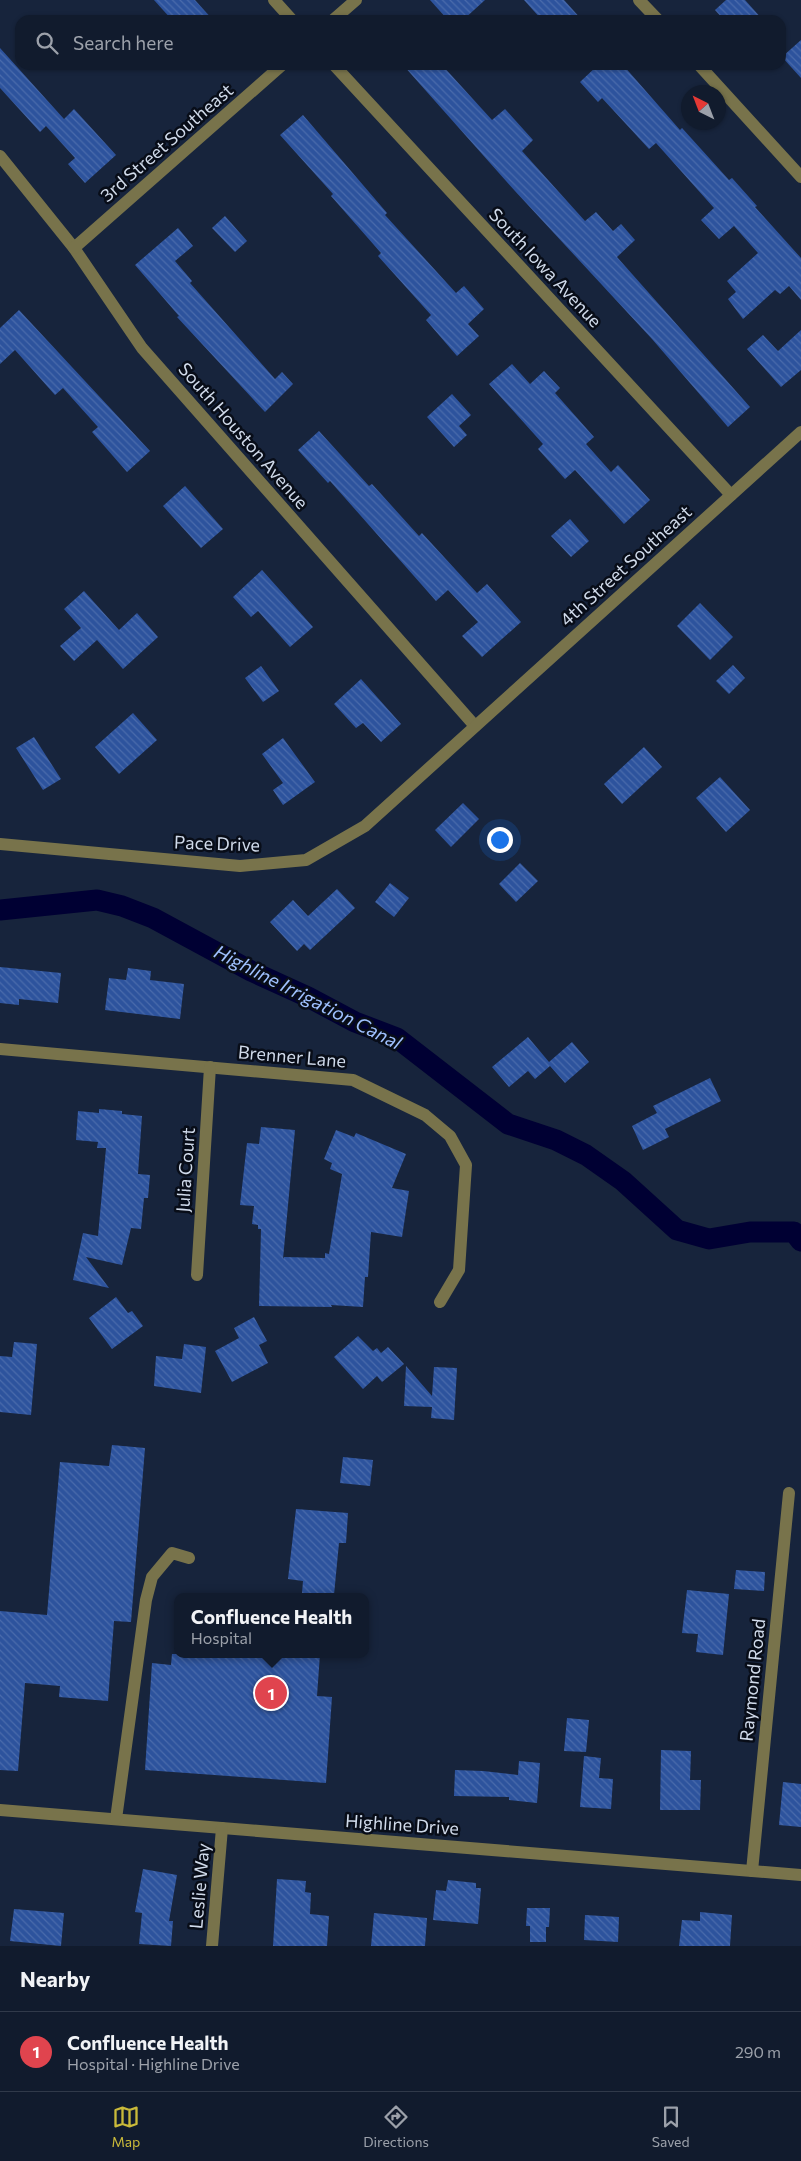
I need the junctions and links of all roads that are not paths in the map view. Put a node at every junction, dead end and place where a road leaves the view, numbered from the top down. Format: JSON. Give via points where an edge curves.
{"nodes":[{"id":1,"x":274,"y":0,"type":"edge"},
{"id":2,"x":356,"y":0,"type":"edge"},
{"id":3,"x":640,"y":0,"type":"edge"},
{"id":4,"x":288,"y":15,"type":"edge"},
{"id":5,"x":339,"y":15,"type":"edge"},
{"id":6,"x":654,"y":15,"type":"edge"},
{"id":7,"x":276,"y":70,"type":"edge"},
{"id":8,"x":339,"y":70,"type":"edge"},
{"id":9,"x":704,"y":70,"type":"edge"},
{"id":10,"x":0,"y":156,"type":"edge"},
{"id":11,"x":801,"y":178,"type":"edge"},
{"id":12,"x":74,"y":248,"type":"junction"},
{"id":13,"x":801,"y":432,"type":"edge"},
{"id":14,"x":731,"y":495,"type":"junction"},
{"id":15,"x":475,"y":726,"type":"junction"},
{"id":16,"x":0,"y":844,"type":"edge"},
{"id":17,"x":0,"y":1049,"type":"edge"},
{"id":18,"x":210,"y":1067,"type":"junction"},
{"id":19,"x":197,"y":1275,"type":"dead end"},
{"id":20,"x":440,"y":1302,"type":"dead end"},
{"id":21,"x":790,"y":1493,"type":"dead end"},
{"id":22,"x":189,"y":1558,"type":"dead end"},
{"id":23,"x":0,"y":1810,"type":"edge"},
{"id":24,"x":116,"y":1819,"type":"junction"},
{"id":25,"x":222,"y":1828,"type":"junction"},
{"id":26,"x":752,"y":1871,"type":"junction"},
{"id":27,"x":801,"y":1875,"type":"edge"},
{"id":28,"x":212,"y":1946,"type":"edge"}],
"edges":[{"from":1,"to":4,"type":"street"},
{"from":2,"to":5,"type":"street"},
{"from":3,"to":6,"type":"street"},
{"from":7,"to":12,"type":"street","name":"3rd Street Southeast"},
{"from":8,"to":14,"type":"street","name":"South Iowa Avenue"},
{"from":9,"to":11,"type":"street"},
{"from":10,"to":12,"type":"street","name":"South Houston Avenue"},
{"from":12,"to":15,"type":"street","name":"South Houston Avenue","via":[[142,348]]},
{"from":13,"to":14,"type":"street","name":"4th Street Southeast"},
{"from":14,"to":15,"type":"street","name":"4th Street Southeast"},
{"from":15,"to":16,"type":"street","name":"Pace Drive","via":[[365,826],[306,860],[240,866]]},
{"from":17,"to":18,"type":"street","name":"Brenner Lane"},
{"from":18,"to":19,"type":"street","name":"Julia Court"},
{"from":18,"to":20,"type":"street","name":"Brenner Lane","via":[[353,1080],[425,1115],[450,1136],[466,1165],[459,1270]]},
{"from":21,"to":26,"type":"street","name":"Raymond Road"},
{"from":22,"to":24,"type":"street","via":[[172,1554],[152,1578],[146,1600]]},
{"from":23,"to":24,"type":"street","name":"Highline Drive"},
{"from":24,"to":25,"type":"street","name":"Highline Drive"},
{"from":25,"to":26,"type":"street","name":"Highline Drive"},
{"from":25,"to":28,"type":"street","name":"Leslie Way"},
{"from":26,"to":27,"type":"street","name":"Highline Drive"}]}
